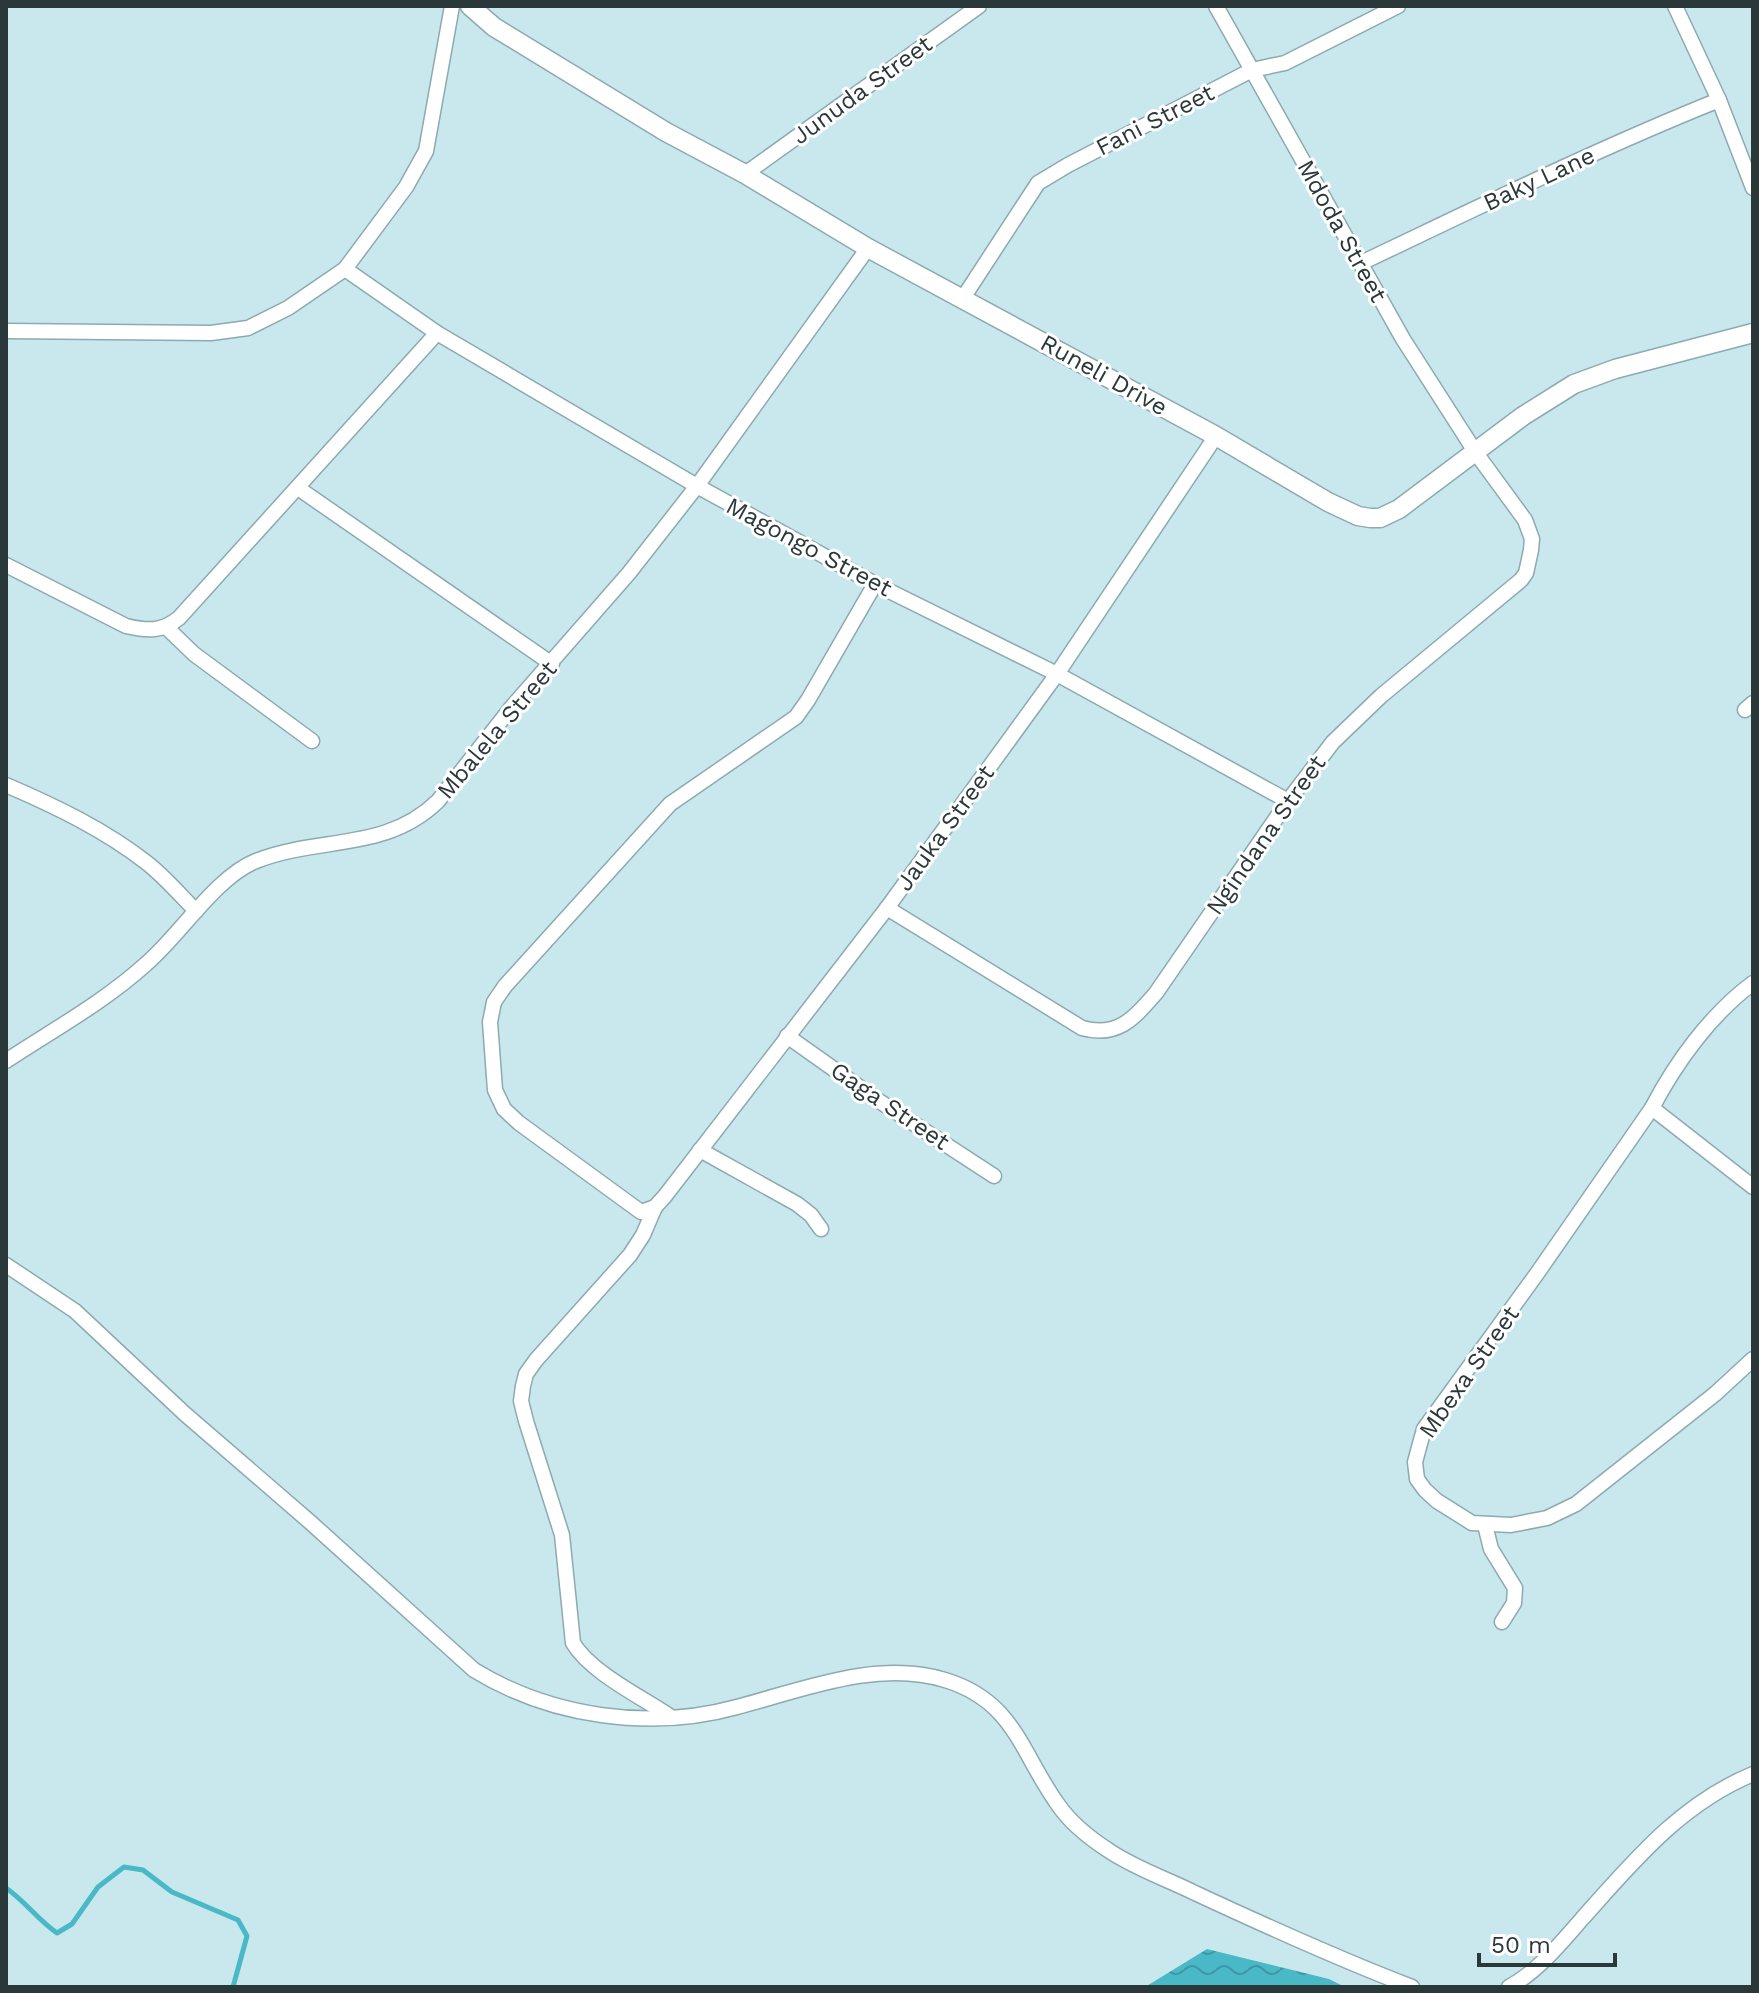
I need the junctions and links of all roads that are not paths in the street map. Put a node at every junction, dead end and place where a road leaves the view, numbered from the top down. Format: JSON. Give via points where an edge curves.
{"nodes":[{"id":1,"x":452,"y":6,"type":"edge"},
{"id":2,"x":470,"y":6,"type":"edge"},
{"id":3,"x":979,"y":6,"type":"edge"},
{"id":4,"x":1216,"y":6,"type":"edge"},
{"id":5,"x":1398,"y":6,"type":"edge"},
{"id":6,"x":1675,"y":6,"type":"edge"},
{"id":7,"x":1252,"y":70,"type":"junction"},
{"id":8,"x":1719,"y":100,"type":"junction"},
{"id":9,"x":745,"y":174,"type":"junction"},
{"id":10,"x":1753,"y":188,"type":"edge"},
{"id":11,"x":868,"y":248,"type":"junction"},
{"id":12,"x":1361,"y":263,"type":"junction"},
{"id":13,"x":345,"y":269,"type":"junction"},
{"id":14,"x":963,"y":298,"type":"junction"},
{"id":15,"x":6,"y":331,"type":"edge"},
{"id":16,"x":437,"y":333,"type":"junction"},
{"id":17,"x":1753,"y":333,"type":"edge"},
{"id":18,"x":1216,"y":436,"type":"junction"},
{"id":19,"x":1476,"y":453,"type":"junction"},
{"id":20,"x":697,"y":486,"type":"junction"},
{"id":21,"x":298,"y":488,"type":"junction"},
{"id":22,"x":6,"y":565,"type":"edge"},
{"id":23,"x":875,"y":584,"type":"junction"},
{"id":24,"x":167,"y":628,"type":"junction"},
{"id":25,"x":552,"y":664,"type":"junction"},
{"id":26,"x":1057,"y":674,"type":"junction"},
{"id":27,"x":312,"y":741,"type":"dead end"},
{"id":28,"x":6,"y":785,"type":"edge"},
{"id":29,"x":1288,"y":801,"type":"junction"},
{"id":30,"x":887,"y":908,"type":"junction"},
{"id":31,"x":196,"y":911,"type":"junction"},
{"id":32,"x":1753,"y":983,"type":"edge"},
{"id":33,"x":787,"y":1036,"type":"junction"},
{"id":34,"x":6,"y":1061,"type":"edge"},
{"id":35,"x":1652,"y":1108,"type":"junction"},
{"id":36,"x":700,"y":1150,"type":"junction"},
{"id":37,"x":994,"y":1176,"type":"dead end"},
{"id":38,"x":1753,"y":1187,"type":"edge"},
{"id":39,"x":655,"y":1207,"type":"junction"},
{"id":40,"x":821,"y":1229,"type":"dead end"},
{"id":41,"x":6,"y":1265,"type":"edge"},
{"id":42,"x":1753,"y":1359,"type":"edge"},
{"id":43,"x":1485,"y":1525,"type":"junction"},
{"id":44,"x":1502,"y":1622,"type":"dead end"},
{"id":45,"x":671,"y":1717,"type":"junction"},
{"id":46,"x":1753,"y":1774,"type":"edge"},
{"id":47,"x":1412,"y":1987,"type":"edge"},
{"id":48,"x":1509,"y":1987,"type":"edge"}],
"edges":[{"from":1,"to":13,"type":"street","via":[[426,151]]},
{"from":2,"to":9,"type":"street","name":"Runeli Drive","via":[[535,53]]},
{"from":3,"to":9,"type":"street","name":"Junuda Street"},
{"from":4,"to":7,"type":"street","name":"Mdoda Street"},
{"from":5,"to":7,"type":"street","name":"Fani Street","via":[[1285,63]]},
{"from":6,"to":8,"type":"street"},
{"from":7,"to":12,"type":"street","name":"Mdoda Street"},
{"from":7,"to":14,"type":"street","name":"Fani Street","via":[[1038,183]]},
{"from":8,"to":10,"type":"street"},
{"from":8,"to":12,"type":"street","name":"Baky Lane"},
{"from":9,"to":11,"type":"street","name":"Runeli Drive"},
{"from":11,"to":14,"type":"street","name":"Runeli Drive"},
{"from":11,"to":20,"type":"street","name":"Mbalela Street"},
{"from":12,"to":19,"type":"street","name":"Mdoda Street"},
{"from":13,"to":15,"type":"street","via":[[248,328],[211,333]]},
{"from":13,"to":16,"type":"street","name":"Magongo Street"},
{"from":14,"to":18,"type":"street","name":"Runeli Drive"},
{"from":16,"to":20,"type":"street","name":"Magongo Street"},
{"from":16,"to":21,"type":"street"},
{"from":17,"to":19,"type":"street","name":"Runeli Drive","via":[[1574,384]]},
{"from":18,"to":19,"type":"street","name":"Runeli Drive","via":[[1328,502],[1370,518],[1399,509]]},
{"from":18,"to":26,"type":"street","name":"Jauka Street"},
{"from":19,"to":29,"type":"street","name":"Ngindana Street","via":[[1529,530],[1526,573],[1355,720]]},
{"from":20,"to":23,"type":"street","name":"Magongo Street"},
{"from":20,"to":25,"type":"street","name":"Mbalela Street"},
{"from":21,"to":24,"type":"street"},
{"from":21,"to":25,"type":"street"},
{"from":22,"to":24,"type":"street","via":[[126,626]]},
{"from":23,"to":26,"type":"street","name":"Magongo Street"},
{"from":23,"to":39,"type":"street","via":[[796,717],[670,804],[494,1002],[489,1035],[495,1090],[504,1109],[634,1209]]},
{"from":24,"to":27,"type":"street"},
{"from":25,"to":31,"type":"street","name":"Mbalela Street","via":[[424,814],[383,834],[254,861]]},
{"from":26,"to":29,"type":"street","name":"Magongo Street"},
{"from":26,"to":30,"type":"street","name":"Jauka Street"},
{"from":28,"to":31,"type":"street","via":[[127,849]]},
{"from":29,"to":30,"type":"street","name":"Ngindana Street","via":[[1156,993],[1133,1019],[1112,1029],[1082,1028]]},
{"from":30,"to":33,"type":"street","name":"Jauka Street"},
{"from":31,"to":34,"type":"street","name":"Mbalela Street","via":[[166,946],[118,987]]},
{"from":32,"to":35,"type":"street","name":"Mbexa Street","via":[[1714,1019]]},
{"from":33,"to":36,"type":"street","name":"Jauka Street"},
{"from":33,"to":37,"type":"street","name":"Gaga Street"},
{"from":35,"to":38,"type":"street"},
{"from":35,"to":43,"type":"street","name":"Mbexa Street","via":[[1424,1429],[1415,1462],[1417,1479],[1472,1523]]},
{"from":36,"to":39,"type":"street","name":"Jauka Street"},
{"from":36,"to":40,"type":"street","via":[[797,1204]]},
{"from":39,"to":45,"type":"street","name":"Jauka Street","via":[[630,1255],[526,1374],[521,1401],[562,1535],[573,1643],[595,1666]]},
{"from":41,"to":45,"type":"street","via":[[75,1311],[474,1670],[518,1693],[582,1713]]},
{"from":42,"to":43,"type":"street","via":[[1576,1504],[1547,1518]]},
{"from":43,"to":44,"type":"street","via":[[1491,1549],[1515,1588],[1514,1603]]},
{"from":45,"to":47,"type":"street","via":[[735,1708],[865,1674],[946,1680],[996,1707],[1059,1806],[1108,1851]]},
{"from":46,"to":48,"type":"street","via":[[1666,1828],[1556,1948]]}]}
